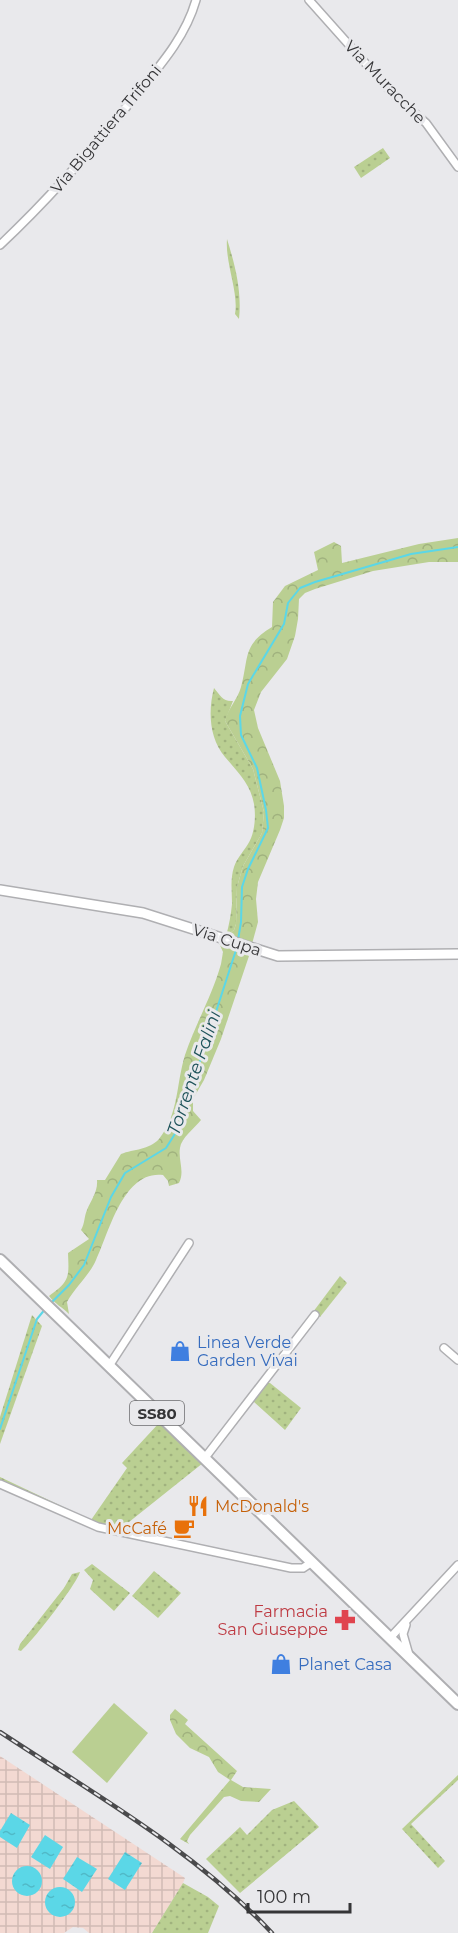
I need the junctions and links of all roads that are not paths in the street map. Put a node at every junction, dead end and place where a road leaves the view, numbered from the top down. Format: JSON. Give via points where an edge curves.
{"nodes":[{"id":1,"x":196,"y":0,"type":"edge"},
{"id":2,"x":309,"y":0,"type":"edge"},
{"id":3,"x":458,"y":167,"type":"edge"},
{"id":4,"x":0,"y":245,"type":"edge"},
{"id":5,"x":0,"y":890,"type":"edge"},
{"id":6,"x":458,"y":954,"type":"edge"},
{"id":7,"x":189,"y":1243,"type":"dead end"},
{"id":8,"x":0,"y":1260,"type":"edge"},
{"id":9,"x":315,"y":1315,"type":"dead end"},
{"id":10,"x":444,"y":1348,"type":"dead end"},
{"id":11,"x":458,"y":1360,"type":"edge"},
{"id":12,"x":109,"y":1366,"type":"junction"},
{"id":13,"x":204,"y":1459,"type":"junction"},
{"id":14,"x":0,"y":1484,"type":"edge"},
{"id":15,"x":312,"y":1562,"type":"junction"},
{"id":16,"x":458,"y":1565,"type":"edge"},
{"id":17,"x":410,"y":1618,"type":"junction"},
{"id":18,"x":390,"y":1638,"type":"junction"},
{"id":19,"x":410,"y":1659,"type":"junction"},
{"id":20,"x":458,"y":1704,"type":"edge"}],
"edges":[{"from":1,"to":4,"type":"street","name":"Via Bigattiera Trifoni","via":[[177,42],[153,74],[68,177]]},
{"from":2,"to":3,"type":"street","name":"Via Muracche","via":[[392,93],[426,123]]},
{"from":5,"to":6,"type":"street","name":"Via Cupa","via":[[143,913],[278,956]]},
{"from":7,"to":12,"type":"street"},
{"from":8,"to":12,"type":"main road","number":"SS80"},
{"from":9,"to":13,"type":"street"},
{"from":10,"to":11,"type":"street"},
{"from":12,"to":13,"type":"main road","number":"SS80"},
{"from":13,"to":15,"type":"main road","number":"SS80"},
{"from":14,"to":15,"type":"street","via":[[98,1527],[291,1568],[303,1569]]},
{"from":15,"to":18,"type":"main road","number":"SS80"},
{"from":16,"to":17,"type":"street"},
{"from":17,"to":18,"type":"street"},
{"from":17,"to":19,"type":"street","via":[[403,1634]]},
{"from":18,"to":19,"type":"main road","number":"SS80"},
{"from":19,"to":20,"type":"main road","number":"SS80"}]}
